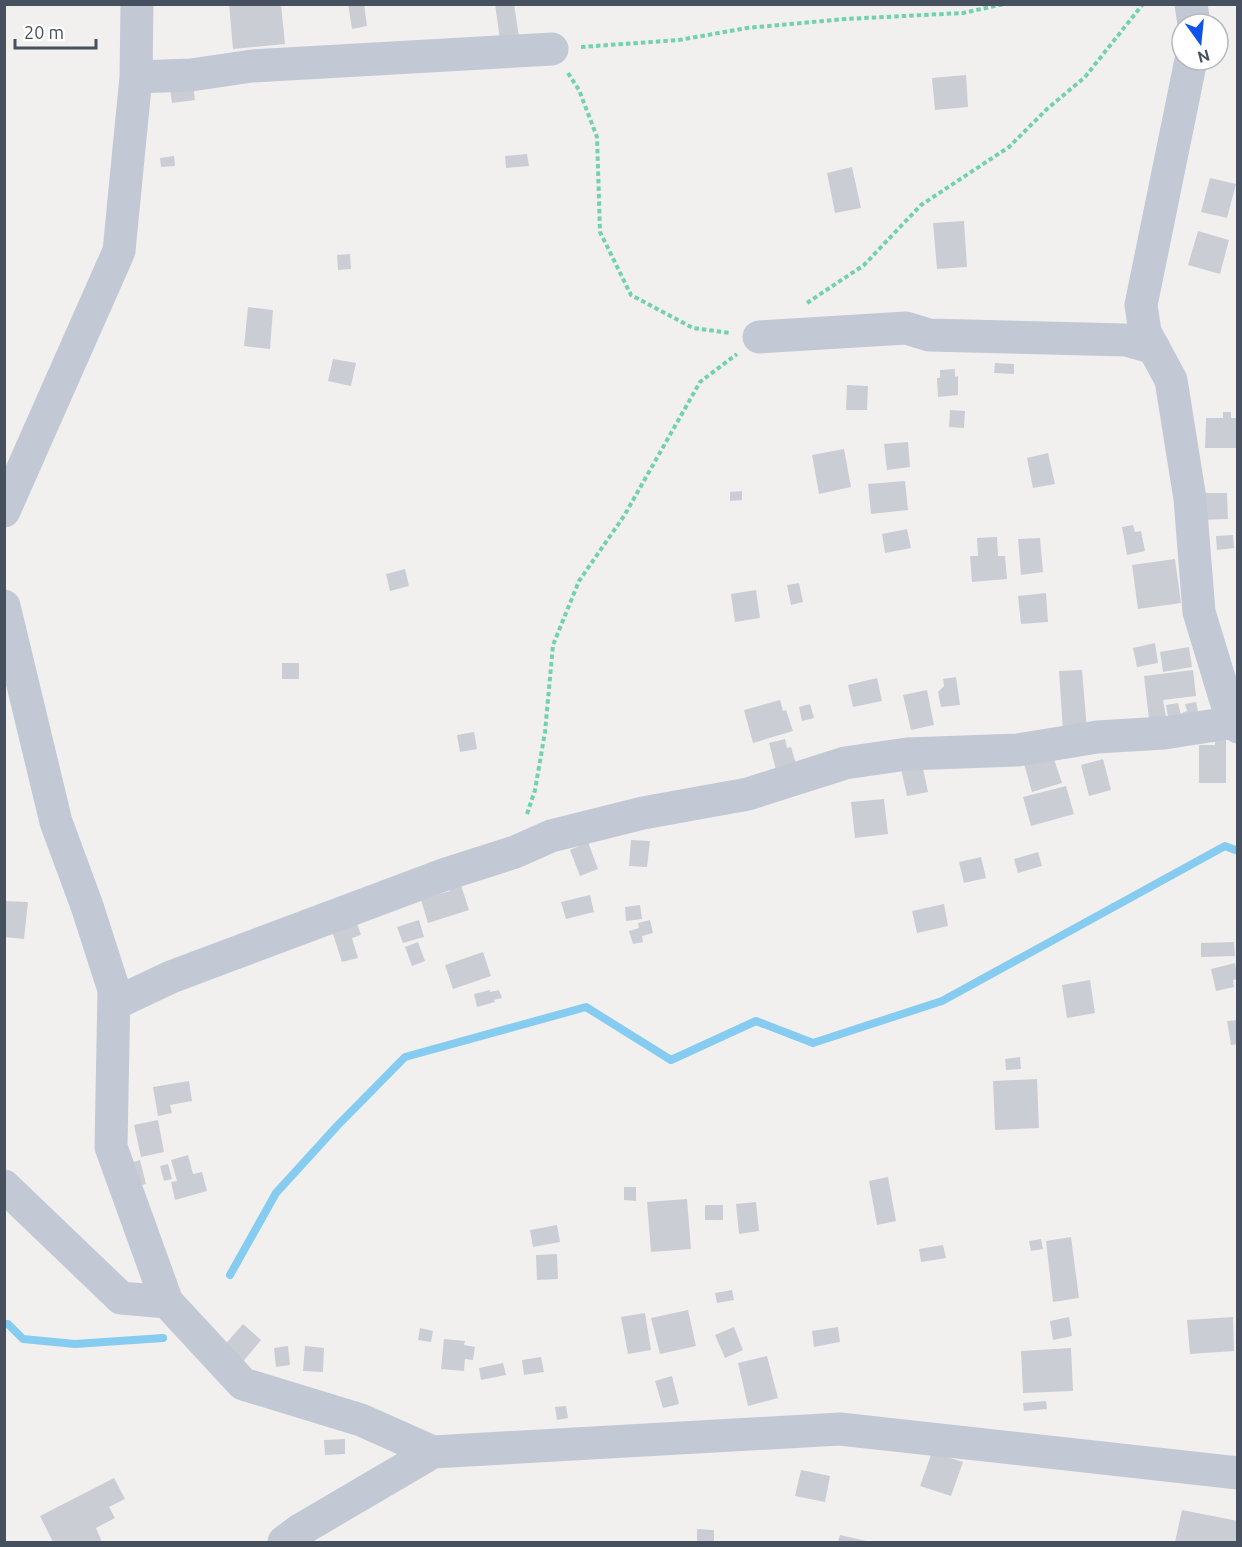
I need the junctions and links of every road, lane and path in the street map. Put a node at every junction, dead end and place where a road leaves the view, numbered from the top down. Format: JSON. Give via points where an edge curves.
{"nodes":[{"id":1,"x":137,"y":4,"type":"edge"},
{"id":2,"x":1004,"y":4,"type":"edge"},
{"id":3,"x":1143,"y":4,"type":"edge"},
{"id":4,"x":552,"y":49,"type":"junction"},
{"id":5,"x":1189,"y":72,"type":"edge"},
{"id":6,"x":136,"y":77,"type":"junction"},
{"id":7,"x":800,"y":308,"type":"dead end"},
{"id":8,"x":759,"y":337,"type":"junction"},
{"id":9,"x":1154,"y":348,"type":"junction"},
{"id":10,"x":4,"y":511,"type":"edge"},
{"id":11,"x":4,"y":606,"type":"edge"},
{"id":12,"x":1236,"y":724,"type":"edge"},
{"id":13,"x":515,"y":852,"type":"junction"},
{"id":14,"x":114,"y":1004,"type":"junction"},
{"id":15,"x":4,"y":1186,"type":"edge"},
{"id":16,"x":167,"y":1302,"type":"junction"},
{"id":17,"x":433,"y":1452,"type":"junction"},
{"id":18,"x":1238,"y":1473,"type":"edge"},
{"id":19,"x":284,"y":1542,"type":"edge"}],
"edges":[{"from":1,"to":6,"type":"street"},
{"from":2,"to":4,"type":"path","via":[[963,13],[845,19],[747,28],[679,40]]},
{"from":3,"to":7,"type":"path","via":[[1085,77],[1009,147],[921,205],[864,265]]},
{"from":4,"to":6,"type":"street","via":[[252,66],[191,75]]},
{"from":4,"to":8,"type":"path","via":[[579,90],[597,137],[600,232],[631,295],[693,328]]},
{"from":5,"to":9,"type":"street","via":[[1141,305],[1145,332]]},
{"from":6,"to":10,"type":"street","via":[[119,251]]},
{"from":8,"to":9,"type":"street","via":[[906,328],[929,335],[1126,340]]},
{"from":8,"to":13,"type":"path","via":[[700,382],[624,516],[579,581],[553,645],[535,790]]},
{"from":9,"to":12,"type":"street","via":[[1171,380],[1190,499],[1199,612]]},
{"from":11,"to":14,"type":"street","via":[[56,822],[114,990]]},
{"from":12,"to":13,"type":"street","via":[[1097,737],[1018,750],[907,754],[845,763],[748,794],[643,813],[551,836]]},
{"from":13,"to":14,"type":"street","via":[[171,977]]},
{"from":14,"to":16,"type":"street","via":[[111,1147]]},
{"from":15,"to":16,"type":"street","via":[[121,1298]]},
{"from":16,"to":17,"type":"street","via":[[243,1384],[361,1420]]},
{"from":17,"to":18,"type":"street","via":[[840,1429]]},
{"from":17,"to":19,"type":"street"}]}
